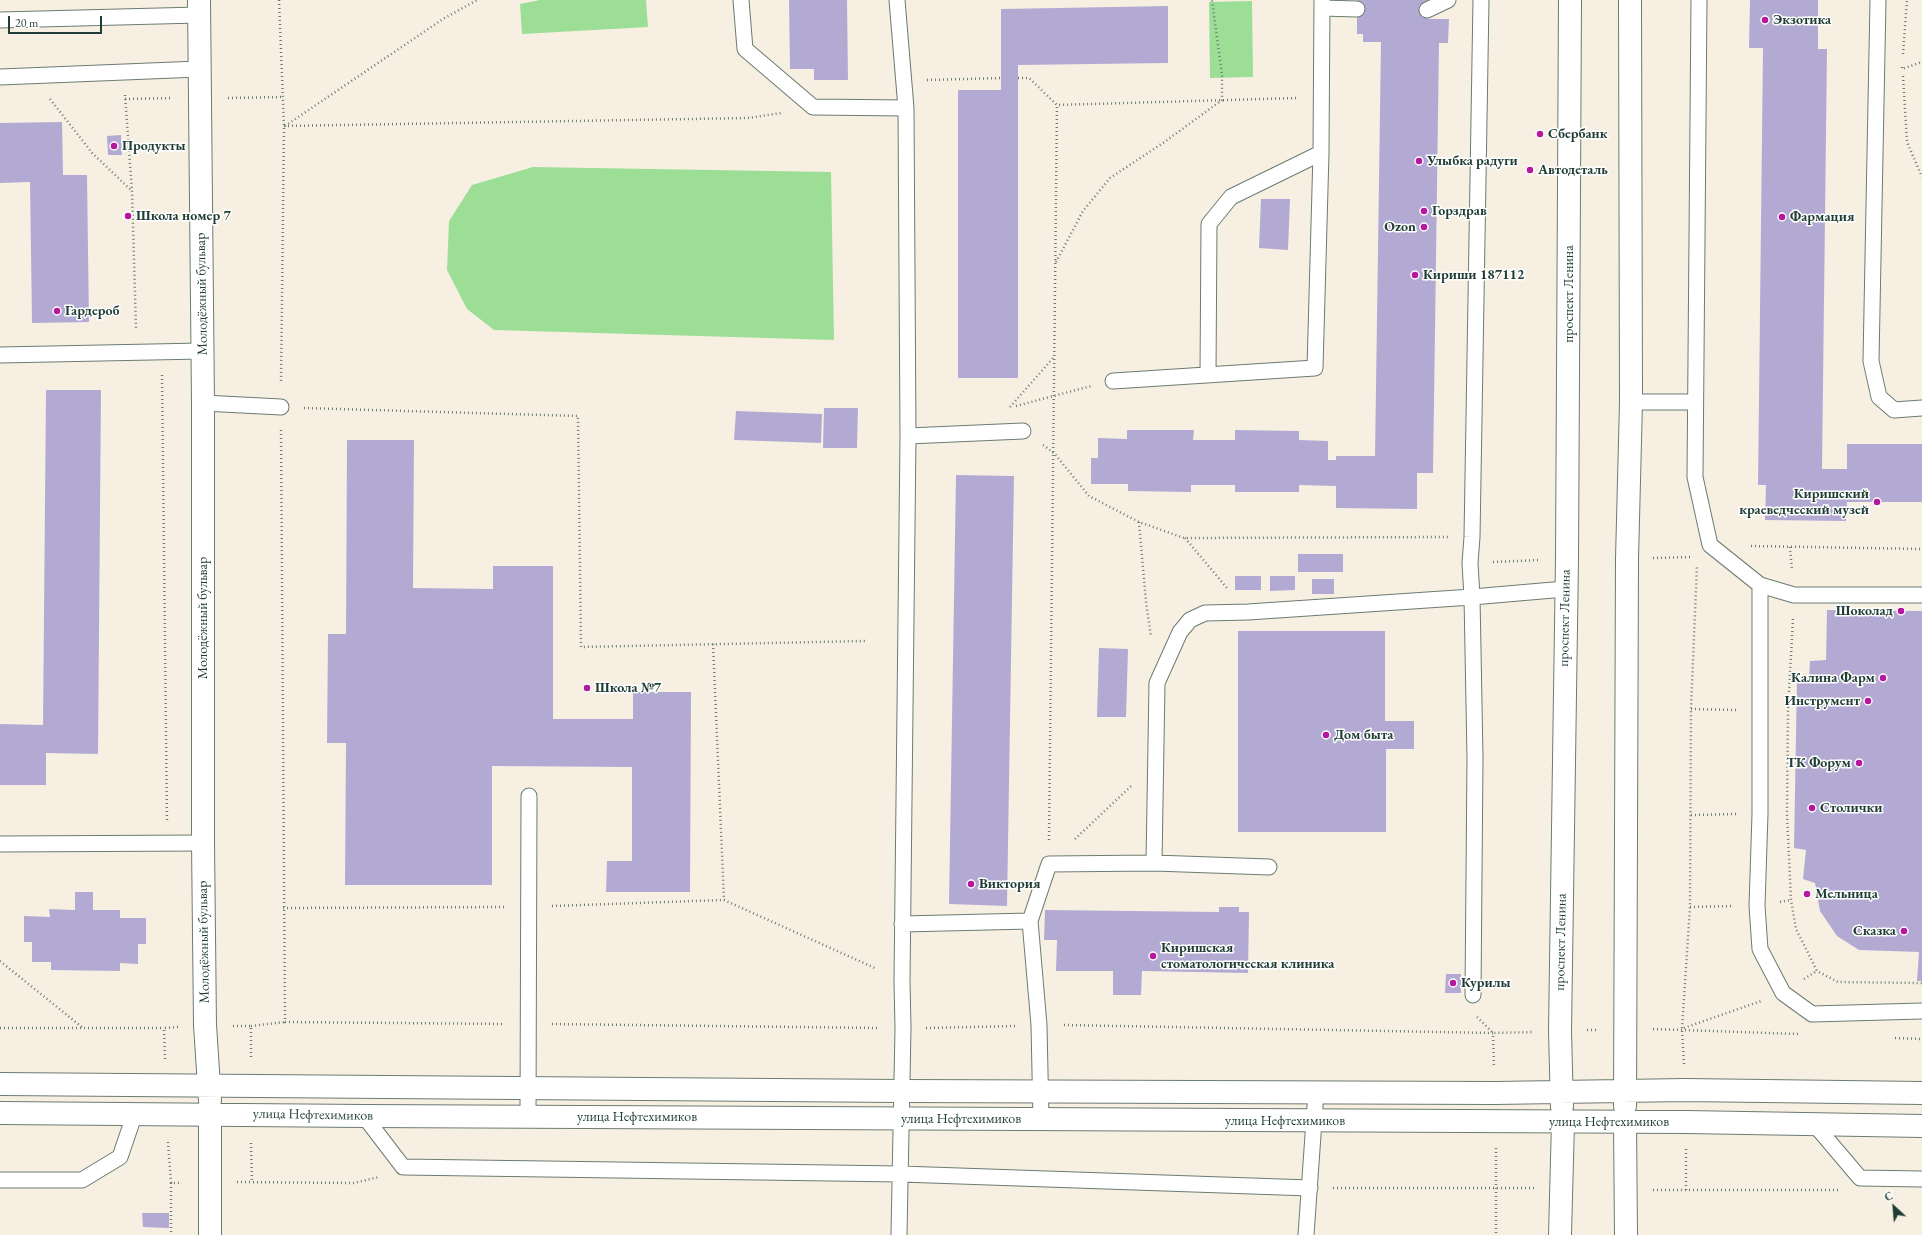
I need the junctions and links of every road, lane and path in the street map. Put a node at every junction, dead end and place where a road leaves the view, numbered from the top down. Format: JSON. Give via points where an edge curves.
{"nodes":[{"id":1,"x":279,"y":0,"type":"edge"},
{"id":2,"x":477,"y":0,"type":"edge"},
{"id":3,"x":741,"y":0,"type":"edge"},
{"id":4,"x":897,"y":0,"type":"edge"},
{"id":5,"x":1212,"y":0,"type":"edge"},
{"id":6,"x":1448,"y":0,"type":"edge"},
{"id":7,"x":1481,"y":0,"type":"edge"},
{"id":8,"x":1570,"y":0,"type":"edge"},
{"id":9,"x":1630,"y":0,"type":"edge"},
{"id":10,"x":1699,"y":0,"type":"edge"},
{"id":11,"x":1878,"y":0,"type":"edge"},
{"id":12,"x":1907,"y":0,"type":"edge"},
{"id":13,"x":1322,"y":4,"type":"edge"},
{"id":14,"x":199,"y":8,"type":"edge"},
{"id":15,"x":1357,"y":9,"type":"dead end"},
{"id":16,"x":1427,"y":10,"type":"dead end"},
{"id":17,"x":0,"y":20,"type":"edge"},
{"id":18,"x":1922,"y":62,"type":"edge"},
{"id":19,"x":1898,"y":63,"type":"dead end"},
{"id":20,"x":1902,"y":69,"type":"junction"},
{"id":21,"x":199,"y":70,"type":"junction"},
{"id":22,"x":124,"y":72,"type":"junction"},
{"id":23,"x":31,"y":76,"type":"junction"},
{"id":24,"x":0,"y":77,"type":"edge"},
{"id":25,"x":1001,"y":78,"type":"dead end"},
{"id":26,"x":1018,"y":78,"type":"dead end"},
{"id":27,"x":904,"y":81,"type":"junction"},
{"id":28,"x":1322,"y":97,"type":"junction"},
{"id":29,"x":1222,"y":100,"type":"junction"},
{"id":30,"x":1058,"y":105,"type":"junction"},
{"id":31,"x":813,"y":107,"type":"junction"},
{"id":32,"x":906,"y":108,"type":"junction"},
{"id":33,"x":284,"y":126,"type":"junction"},
{"id":34,"x":1321,"y":154,"type":"junction"},
{"id":35,"x":1922,"y":177,"type":"edge"},
{"id":36,"x":132,"y":191,"type":"junction"},
{"id":37,"x":1056,"y":262,"type":"junction"},
{"id":38,"x":202,"y":351,"type":"junction"},
{"id":39,"x":136,"y":352,"type":"junction"},
{"id":40,"x":162,"y":352,"type":"junction"},
{"id":41,"x":0,"y":355,"type":"edge"},
{"id":42,"x":1055,"y":356,"type":"junction"},
{"id":43,"x":1208,"y":374,"type":"junction"},
{"id":44,"x":1112,"y":381,"type":"joint"},
{"id":45,"x":1054,"y":395,"type":"junction"},
{"id":46,"x":1631,"y":402,"type":"junction"},
{"id":47,"x":1695,"y":402,"type":"junction"},
{"id":48,"x":203,"y":403,"type":"junction"},
{"id":49,"x":281,"y":408,"type":"junction"},
{"id":50,"x":1922,"y":408,"type":"edge"},
{"id":51,"x":1023,"y":430,"type":"joint"},
{"id":52,"x":908,"y":436,"type":"junction"},
{"id":53,"x":1054,"y":453,"type":"junction"},
{"id":54,"x":1139,"y":522,"type":"junction"},
{"id":55,"x":1472,"y":537,"type":"junction"},
{"id":56,"x":1184,"y":538,"type":"junction"},
{"id":57,"x":1710,"y":545,"type":"junction"},
{"id":58,"x":1790,"y":547,"type":"junction"},
{"id":59,"x":1922,"y":549,"type":"edge"},
{"id":60,"x":1760,"y":585,"type":"junction"},
{"id":61,"x":1565,"y":589,"type":"junction"},
{"id":62,"x":1922,"y":595,"type":"edge"},
{"id":63,"x":1794,"y":596,"type":"junction"},
{"id":64,"x":1472,"y":597,"type":"junction"},
{"id":65,"x":1248,"y":612,"type":"junction"},
{"id":66,"x":1151,"y":639,"type":"dead end"},
{"id":67,"x":865,"y":641,"type":"dead end"},
{"id":68,"x":713,"y":644,"type":"junction"},
{"id":69,"x":1156,"y":762,"type":"junction"},
{"id":70,"x":529,"y":796,"type":"dead end"},
{"id":71,"x":167,"y":842,"type":"junction"},
{"id":72,"x":203,"y":843,"type":"junction"},
{"id":73,"x":0,"y":844,"type":"edge"},
{"id":74,"x":1049,"y":864,"type":"junction"},
{"id":75,"x":1154,"y":864,"type":"junction"},
{"id":76,"x":1269,"y":867,"type":"dead end"},
{"id":77,"x":724,"y":900,"type":"junction"},
{"id":78,"x":529,"y":907,"type":"junction"},
{"id":79,"x":283,"y":908,"type":"junction"},
{"id":80,"x":1030,"y":921,"type":"junction"},
{"id":81,"x":902,"y":924,"type":"junction"},
{"id":82,"x":0,"y":961,"type":"edge"},
{"id":83,"x":1817,"y":971,"type":"junction"},
{"id":84,"x":902,"y":981,"type":"junction"},
{"id":85,"x":1922,"y":983,"type":"edge"},
{"id":86,"x":1783,"y":993,"type":"junction"},
{"id":87,"x":1473,"y":995,"type":"joint"},
{"id":88,"x":1922,"y":1011,"type":"edge"},
{"id":89,"x":285,"y":1022,"type":"junction"},
{"id":90,"x":528,"y":1024,"type":"junction"},
{"id":91,"x":1039,"y":1025,"type":"junction"},
{"id":92,"x":251,"y":1026,"type":"dead end"},
{"id":93,"x":0,"y":1028,"type":"edge"},
{"id":94,"x":164,"y":1028,"type":"dead end"},
{"id":95,"x":903,"y":1028,"type":"junction"},
{"id":96,"x":83,"y":1029,"type":"junction"},
{"id":97,"x":1624,"y":1029,"type":"junction"},
{"id":98,"x":1682,"y":1029,"type":"junction"},
{"id":99,"x":1560,"y":1030,"type":"junction"},
{"id":100,"x":1493,"y":1033,"type":"junction"},
{"id":101,"x":1806,"y":1034,"type":"dead end"},
{"id":102,"x":1891,"y":1038,"type":"dead end"},
{"id":103,"x":1922,"y":1039,"type":"edge"},
{"id":104,"x":0,"y":1084,"type":"edge"},
{"id":105,"x":209,"y":1086,"type":"junction"},
{"id":106,"x":528,"y":1088,"type":"junction"},
{"id":107,"x":902,"y":1091,"type":"junction"},
{"id":108,"x":1625,"y":1091,"type":"junction"},
{"id":109,"x":1040,"y":1092,"type":"junction"},
{"id":110,"x":1316,"y":1092,"type":"junction"},
{"id":111,"x":1562,"y":1092,"type":"junction"},
{"id":112,"x":1922,"y":1093,"type":"edge"},
{"id":113,"x":0,"y":1113,"type":"edge"},
{"id":114,"x":135,"y":1113,"type":"junction"},
{"id":115,"x":210,"y":1114,"type":"junction"},
{"id":116,"x":364,"y":1116,"type":"junction"},
{"id":117,"x":528,"y":1117,"type":"junction"},
{"id":118,"x":902,"y":1118,"type":"junction"},
{"id":119,"x":1041,"y":1120,"type":"junction"},
{"id":120,"x":1314,"y":1122,"type":"junction"},
{"id":121,"x":1562,"y":1122,"type":"junction"},
{"id":122,"x":1625,"y":1122,"type":"junction"},
{"id":123,"x":1815,"y":1125,"type":"junction"},
{"id":124,"x":1922,"y":1126,"type":"edge"},
{"id":125,"x":403,"y":1167,"type":"junction"},
{"id":126,"x":901,"y":1174,"type":"junction"},
{"id":127,"x":1922,"y":1179,"type":"edge"},
{"id":128,"x":0,"y":1180,"type":"edge"},
{"id":129,"x":210,"y":1182,"type":"junction"},
{"id":130,"x":170,"y":1183,"type":"dead end"},
{"id":131,"x":1310,"y":1188,"type":"junction"},
{"id":132,"x":171,"y":1235,"type":"edge"},
{"id":133,"x":210,"y":1235,"type":"edge"},
{"id":134,"x":899,"y":1235,"type":"edge"},
{"id":135,"x":1306,"y":1235,"type":"edge"},
{"id":136,"x":1560,"y":1235,"type":"edge"},
{"id":137,"x":1626,"y":1235,"type":"edge"}],
"edges":[{"from":1,"to":33,"type":"path"},
{"from":2,"to":33,"type":"path","via":[[443,19]]},
{"from":3,"to":31,"type":"lane","via":[[745,48]]},
{"from":4,"to":27,"type":"lane"},
{"from":5,"to":29,"type":"path","via":[[1222,74]]},
{"from":6,"to":16,"type":"lane"},
{"from":7,"to":55,"type":"lane"},
{"from":8,"to":61,"type":"street","name":"проспект Ленина"},
{"from":9,"to":46,"type":"street"},
{"from":10,"to":47,"type":"lane"},
{"from":11,"to":50,"type":"lane","via":[[1871,361],[1879,397],[1894,410]]},
{"from":12,"to":20,"type":"path"},
{"from":13,"to":15,"type":"lane"},
{"from":13,"to":28,"type":"lane"},
{"from":14,"to":17,"type":"lane"},
{"from":14,"to":21,"type":"street","name":"Молодёжный бульвар"},
{"from":18,"to":20,"type":"path"},
{"from":19,"to":20,"type":"path"},
{"from":20,"to":35,"type":"path","via":[[1907,142]]},
{"from":21,"to":22,"type":"lane"},
{"from":21,"to":38,"type":"street","name":"Молодёжный бульвар"},
{"from":22,"to":23,"type":"lane"},
{"from":22,"to":36,"type":"path"},
{"from":23,"to":24,"type":"lane"},
{"from":23,"to":36,"type":"path","via":[[93,154]]},
{"from":25,"to":27,"type":"path"},
{"from":26,"to":30,"type":"path","via":[[1029,78]]},
{"from":27,"to":32,"type":"lane"},
{"from":28,"to":29,"type":"path"},
{"from":28,"to":34,"type":"lane"},
{"from":29,"to":30,"type":"path"},
{"from":29,"to":37,"type":"path","via":[[1164,143],[1110,178],[1083,210]]},
{"from":30,"to":37,"type":"path"},
{"from":31,"to":32,"type":"lane"},
{"from":31,"to":33,"type":"path","via":[[748,118]]},
{"from":32,"to":52,"type":"lane"},
{"from":33,"to":49,"type":"path"},
{"from":34,"to":43,"type":"lane","via":[[1231,197],[1209,224]]},
{"from":34,"to":43,"type":"lane","via":[[1315,368]]},
{"from":36,"to":39,"type":"path"},
{"from":37,"to":42,"type":"path"},
{"from":38,"to":40,"type":"lane"},
{"from":38,"to":48,"type":"street","name":"Молодёжный бульвар"},
{"from":39,"to":40,"type":"lane"},
{"from":39,"to":41,"type":"lane"},
{"from":40,"to":71,"type":"path"},
{"from":42,"to":45,"type":"path"},
{"from":42,"to":45,"type":"path","via":[[1008,408]]},
{"from":43,"to":44,"type":"lane"},
{"from":44,"to":45,"type":"path"},
{"from":45,"to":53,"type":"path"},
{"from":46,"to":47,"type":"lane"},
{"from":46,"to":97,"type":"street","via":[[1627,567]]},
{"from":47,"to":57,"type":"lane","via":[[1695,477]]},
{"from":48,"to":49,"type":"lane"},
{"from":48,"to":72,"type":"street","name":"Молодёжный бульвар"},
{"from":49,"to":68,"type":"path","via":[[578,416],[581,647]]},
{"from":49,"to":79,"type":"path"},
{"from":51,"to":52,"type":"lane"},
{"from":51,"to":53,"type":"path"},
{"from":52,"to":81,"type":"lane"},
{"from":53,"to":54,"type":"path","via":[[1089,496]]},
{"from":53,"to":74,"type":"path"},
{"from":54,"to":56,"type":"path"},
{"from":54,"to":66,"type":"path"},
{"from":55,"to":56,"type":"path"},
{"from":55,"to":64,"type":"lane"},
{"from":56,"to":65,"type":"path"},
{"from":57,"to":58,"type":"path"},
{"from":57,"to":60,"type":"lane"},
{"from":57,"to":98,"type":"path","via":[[1697,557],[1691,709],[1690,907]]},
{"from":58,"to":59,"type":"path"},
{"from":58,"to":63,"type":"path"},
{"from":60,"to":63,"type":"lane"},
{"from":60,"to":86,"type":"lane","via":[[1760,814],[1757,906],[1760,949]]},
{"from":61,"to":64,"type":"lane"},
{"from":61,"to":99,"type":"street","name":"проспект Ленина"},
{"from":62,"to":63,"type":"lane"},
{"from":63,"to":83,"type":"path","via":[[1788,710],[1787,799],[1791,900],[1796,929]]},
{"from":64,"to":65,"type":"lane"},
{"from":64,"to":87,"type":"lane","via":[[1475,757]]},
{"from":65,"to":69,"type":"lane","via":[[1205,613],[1190,620],[1180,632],[1157,683]]},
{"from":67,"to":68,"type":"path"},
{"from":68,"to":77,"type":"path"},
{"from":69,"to":74,"type":"path"},
{"from":69,"to":75,"type":"lane"},
{"from":70,"to":78,"type":"lane"},
{"from":71,"to":72,"type":"lane"},
{"from":71,"to":73,"type":"lane"},
{"from":72,"to":105,"type":"street","name":"Молодёжный бульвар","via":[[205,1025]]},
{"from":74,"to":75,"type":"lane"},
{"from":74,"to":80,"type":"lane"},
{"from":75,"to":76,"type":"lane"},
{"from":77,"to":78,"type":"path"},
{"from":77,"to":84,"type":"path"},
{"from":78,"to":79,"type":"path"},
{"from":78,"to":90,"type":"lane"},
{"from":79,"to":89,"type":"path"},
{"from":80,"to":81,"type":"lane"},
{"from":80,"to":91,"type":"lane"},
{"from":81,"to":84,"type":"lane"},
{"from":82,"to":96,"type":"path"},
{"from":83,"to":85,"type":"path","via":[[1838,982]]},
{"from":83,"to":86,"type":"path"},
{"from":84,"to":95,"type":"lane"},
{"from":86,"to":88,"type":"lane","via":[[1812,1014]]},
{"from":86,"to":98,"type":"path"},
{"from":87,"to":100,"type":"path","via":[[1476,1016]]},
{"from":89,"to":90,"type":"path"},
{"from":89,"to":92,"type":"path"},
{"from":90,"to":95,"type":"path"},
{"from":90,"to":106,"type":"lane"},
{"from":91,"to":95,"type":"path"},
{"from":91,"to":100,"type":"path"},
{"from":91,"to":109,"type":"lane"},
{"from":93,"to":96,"type":"path"},
{"from":94,"to":96,"type":"path"},
{"from":95,"to":107,"type":"lane"},
{"from":97,"to":98,"type":"path"},
{"from":97,"to":99,"type":"path"},
{"from":97,"to":108,"type":"street"},
{"from":98,"to":101,"type":"path"},
{"from":99,"to":100,"type":"path"},
{"from":99,"to":111,"type":"street","name":"проспект Ленина"},
{"from":102,"to":103,"type":"path"},
{"from":104,"to":105,"type":"street"},
{"from":105,"to":106,"type":"street"},
{"from":105,"to":115,"type":"street","name":"Молодёжный бульвар"},
{"from":106,"to":107,"type":"street"},
{"from":106,"to":117,"type":"lane"},
{"from":107,"to":109,"type":"street"},
{"from":107,"to":118,"type":"lane"},
{"from":108,"to":111,"type":"street"},
{"from":108,"to":112,"type":"street"},
{"from":108,"to":122,"type":"street"},
{"from":109,"to":110,"type":"street"},
{"from":109,"to":119,"type":"lane"},
{"from":110,"to":111,"type":"street"},
{"from":110,"to":120,"type":"lane"},
{"from":111,"to":121,"type":"street","name":"проспект Ленина"},
{"from":113,"to":114,"type":"street","name":"улица Нефтехимиков"},
{"from":114,"to":115,"type":"street","name":"улица Нефтехимиков"},
{"from":114,"to":128,"type":"lane","via":[[120,1157],[82,1180]]},
{"from":115,"to":116,"type":"street","name":"улица Нефтехимиков"},
{"from":115,"to":129,"type":"street","name":"Молодёжный бульвар"},
{"from":116,"to":117,"type":"street","name":"улица Нефтехимиков"},
{"from":116,"to":125,"type":"lane"},
{"from":117,"to":118,"type":"street","name":"улица Нефтехимиков"},
{"from":118,"to":119,"type":"street","name":"улица Нефтехимиков"},
{"from":118,"to":126,"type":"lane"},
{"from":119,"to":120,"type":"street","name":"улица Нефтехимиков"},
{"from":120,"to":121,"type":"street","name":"улица Нефтехимиков"},
{"from":120,"to":131,"type":"lane"},
{"from":121,"to":122,"type":"street","name":"улица Нефтехимиков"},
{"from":121,"to":136,"type":"street","name":"проспект Ленина"},
{"from":122,"to":123,"type":"street","name":"улица Нефтехимиков"},
{"from":122,"to":137,"type":"street"},
{"from":123,"to":124,"type":"street","name":"улица Нефтехимиков"},
{"from":123,"to":127,"type":"lane","via":[[1860,1178]]},
{"from":125,"to":126,"type":"lane"},
{"from":125,"to":129,"type":"path","via":[[354,1183]]},
{"from":126,"to":131,"type":"lane"},
{"from":126,"to":134,"type":"lane"},
{"from":129,"to":133,"type":"street","name":"Молодёжный бульвар"},
{"from":130,"to":132,"type":"path"},
{"from":131,"to":135,"type":"lane"}]}
